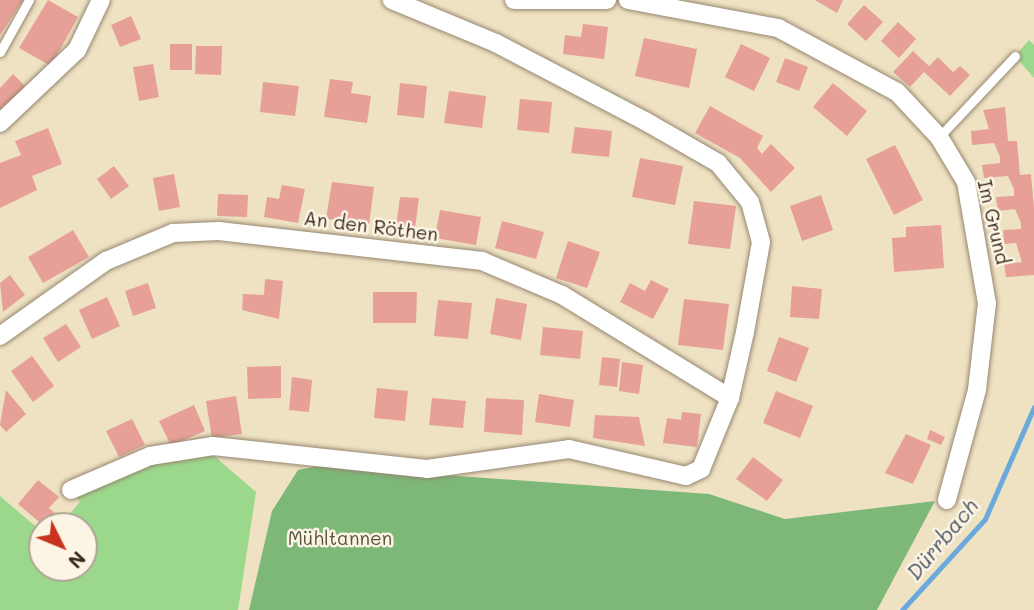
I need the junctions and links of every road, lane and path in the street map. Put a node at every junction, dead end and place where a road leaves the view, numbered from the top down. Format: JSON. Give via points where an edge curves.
{"nodes":[{"id":1,"x":29,"y":0,"type":"edge"},
{"id":2,"x":101,"y":0,"type":"edge"},
{"id":3,"x":392,"y":0,"type":"edge"},
{"id":4,"x":513,"y":0,"type":"edge"},
{"id":5,"x":607,"y":0,"type":"edge"},
{"id":6,"x":628,"y":0,"type":"edge"},
{"id":7,"x":0,"y":51,"type":"edge"},
{"id":8,"x":1015,"y":55,"type":"dead end"},
{"id":9,"x":0,"y":122,"type":"edge"},
{"id":10,"x":939,"y":136,"type":"junction"},
{"id":11,"x":0,"y":336,"type":"edge"},
{"id":12,"x":730,"y":398,"type":"junction"},
{"id":13,"x":72,"y":490,"type":"dead end"},
{"id":14,"x":947,"y":500,"type":"dead end"}],
"edges":[{"from":1,"to":7,"type":"lane"},
{"from":2,"to":9,"type":"street","via":[[77,50]]},
{"from":3,"to":12,"type":"street","via":[[496,43],[718,163],[750,202],[761,242]]},
{"from":4,"to":5,"type":"street"},
{"from":6,"to":10,"type":"street","name":"Im Grund","via":[[778,28],[897,92]]},
{"from":8,"to":10,"type":"lane"},
{"from":10,"to":14,"type":"street","name":"Im Grund","via":[[966,182],[988,303],[977,390]]},
{"from":11,"to":12,"type":"street","name":"An den Röthen","via":[[106,261],[173,233],[219,231],[482,261],[573,301]]},
{"from":12,"to":13,"type":"street","via":[[701,469],[686,476],[569,449],[427,469],[213,446],[150,456]]}]}
